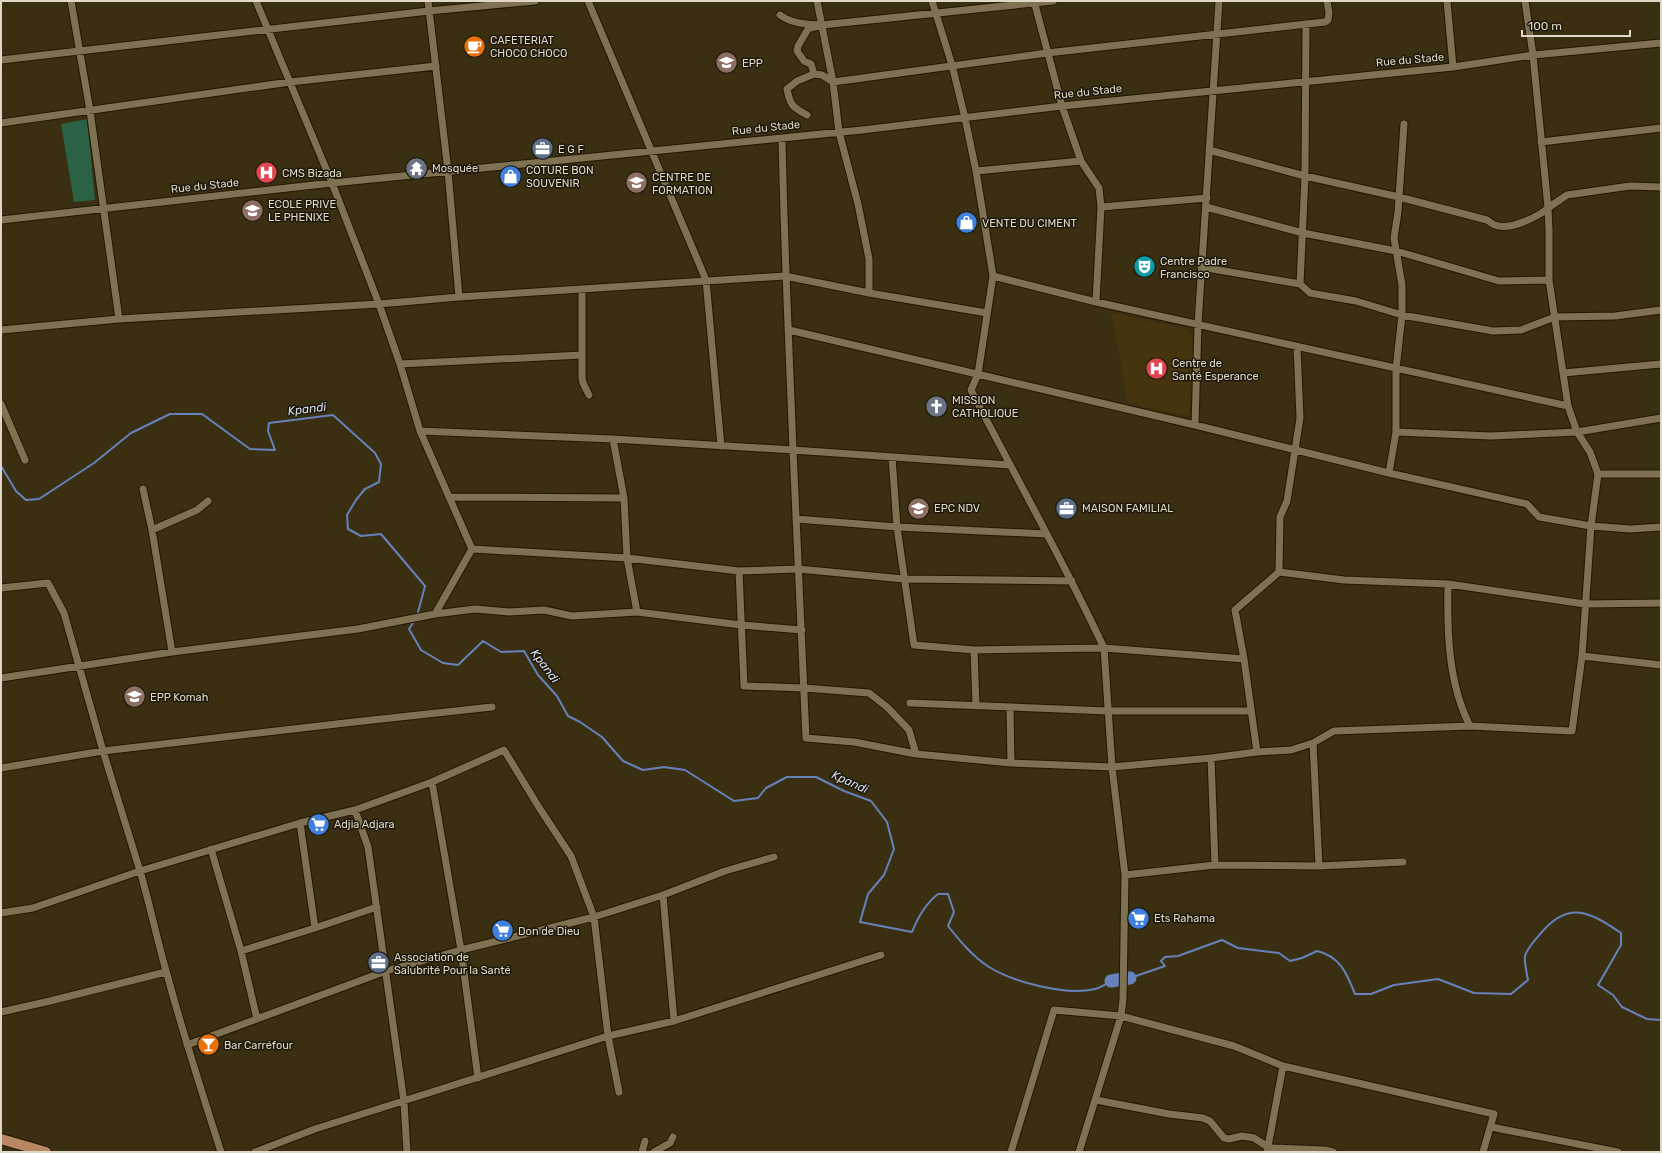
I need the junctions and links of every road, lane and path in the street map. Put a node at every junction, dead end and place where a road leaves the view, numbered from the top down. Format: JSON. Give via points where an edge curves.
{"nodes":[{"id":1,"x":71,"y":1,"type":"edge"},
{"id":2,"x":256,"y":1,"type":"edge"},
{"id":3,"x":428,"y":1,"type":"edge"},
{"id":4,"x":535,"y":1,"type":"edge"},
{"id":5,"x":588,"y":1,"type":"edge"},
{"id":6,"x":817,"y":1,"type":"edge"},
{"id":7,"x":932,"y":1,"type":"edge"},
{"id":8,"x":1053,"y":1,"type":"edge"},
{"id":9,"x":1219,"y":1,"type":"edge"},
{"id":10,"x":1327,"y":1,"type":"edge"},
{"id":11,"x":1447,"y":1,"type":"edge"},
{"id":12,"x":1526,"y":1,"type":"edge"},
{"id":13,"x":1035,"y":2,"type":"edge"},
{"id":14,"x":429,"y":11,"type":"junction"},
{"id":15,"x":935,"y":12,"type":"junction"},
{"id":16,"x":780,"y":15,"type":"dead end"},
{"id":17,"x":822,"y":24,"type":"junction"},
{"id":18,"x":1306,"y":24,"type":"junction"},
{"id":19,"x":268,"y":30,"type":"junction"},
{"id":20,"x":1216,"y":34,"type":"junction"},
{"id":21,"x":1661,"y":43,"type":"edge"},
{"id":22,"x":80,"y":51,"type":"junction"},
{"id":23,"x":1047,"y":53,"type":"junction"},
{"id":24,"x":1533,"y":55,"type":"junction"},
{"id":25,"x":1,"y":60,"type":"edge"},
{"id":26,"x":952,"y":65,"type":"junction"},
{"id":27,"x":436,"y":66,"type":"junction"},
{"id":28,"x":1453,"y":67,"type":"junction"},
{"id":29,"x":814,"y":74,"type":"junction"},
{"id":30,"x":1305,"y":81,"type":"junction"},
{"id":31,"x":290,"y":82,"type":"junction"},
{"id":32,"x":834,"y":82,"type":"junction"},
{"id":33,"x":1213,"y":90,"type":"junction"},
{"id":34,"x":1062,"y":106,"type":"junction"},
{"id":35,"x":90,"y":111,"type":"junction"},
{"id":36,"x":806,"y":115,"type":"dead end"},
{"id":37,"x":965,"y":118,"type":"junction"},
{"id":38,"x":1,"y":123,"type":"edge"},
{"id":39,"x":1404,"y":124,"type":"dead end"},
{"id":40,"x":1661,"y":128,"type":"edge"},
{"id":41,"x":839,"y":132,"type":"junction"},
{"id":42,"x":782,"y":138,"type":"junction"},
{"id":43,"x":1541,"y":142,"type":"junction"},
{"id":44,"x":1209,"y":150,"type":"junction"},
{"id":45,"x":652,"y":151,"type":"junction"},
{"id":46,"x":1081,"y":161,"type":"junction"},
{"id":47,"x":976,"y":170,"type":"junction"},
{"id":48,"x":448,"y":171,"type":"junction"},
{"id":49,"x":1305,"y":176,"type":"junction"},
{"id":50,"x":332,"y":183,"type":"junction"},
{"id":51,"x":1661,"y":187,"type":"edge"},
{"id":52,"x":1399,"y":197,"type":"junction"},
{"id":53,"x":1207,"y":198,"type":"junction"},
{"id":54,"x":1101,"y":207,"type":"junction"},
{"id":55,"x":1206,"y":208,"type":"junction"},
{"id":56,"x":1548,"y":208,"type":"junction"},
{"id":57,"x":104,"y":209,"type":"junction"},
{"id":58,"x":1532,"y":218,"type":"junction"},
{"id":59,"x":1,"y":220,"type":"edge"},
{"id":60,"x":1550,"y":230,"type":"junction"},
{"id":61,"x":1303,"y":233,"type":"junction"},
{"id":62,"x":1396,"y":251,"type":"junction"},
{"id":63,"x":1201,"y":267,"type":"junction"},
{"id":64,"x":785,"y":276,"type":"junction"},
{"id":65,"x":993,"y":276,"type":"junction"},
{"id":66,"x":706,"y":280,"type":"junction"},
{"id":67,"x":1549,"y":280,"type":"junction"},
{"id":68,"x":1300,"y":284,"type":"junction"},
{"id":69,"x":582,"y":289,"type":"junction"},
{"id":70,"x":869,"y":293,"type":"junction"},
{"id":71,"x":459,"y":297,"type":"junction"},
{"id":72,"x":1096,"y":302,"type":"junction"},
{"id":73,"x":379,"y":304,"type":"junction"},
{"id":74,"x":1661,"y":310,"type":"edge"},
{"id":75,"x":987,"y":313,"type":"junction"},
{"id":76,"x":1402,"y":315,"type":"junction"},
{"id":77,"x":1554,"y":317,"type":"junction"},
{"id":78,"x":119,"y":319,"type":"junction"},
{"id":79,"x":1198,"y":324,"type":"junction"},
{"id":80,"x":1,"y":330,"type":"edge"},
{"id":81,"x":789,"y":330,"type":"junction"},
{"id":82,"x":1297,"y":347,"type":"junction"},
{"id":83,"x":582,"y":355,"type":"junction"},
{"id":84,"x":400,"y":364,"type":"junction"},
{"id":85,"x":1661,"y":364,"type":"edge"},
{"id":86,"x":1396,"y":369,"type":"junction"},
{"id":87,"x":1563,"y":373,"type":"junction"},
{"id":88,"x":978,"y":374,"type":"junction"},
{"id":89,"x":589,"y":394,"type":"dead end"},
{"id":90,"x":1,"y":404,"type":"edge"},
{"id":91,"x":1568,"y":406,"type":"junction"},
{"id":92,"x":1661,"y":418,"type":"edge"},
{"id":93,"x":1195,"y":425,"type":"junction"},
{"id":94,"x":420,"y":432,"type":"junction"},
{"id":95,"x":1396,"y":432,"type":"junction"},
{"id":96,"x":1577,"y":432,"type":"junction"},
{"id":97,"x":613,"y":440,"type":"junction"},
{"id":98,"x":721,"y":446,"type":"junction"},
{"id":99,"x":793,"y":450,"type":"junction"},
{"id":100,"x":1295,"y":451,"type":"junction"},
{"id":101,"x":892,"y":457,"type":"junction"},
{"id":102,"x":25,"y":460,"type":"dead end"},
{"id":103,"x":1009,"y":465,"type":"junction"},
{"id":104,"x":1389,"y":473,"type":"junction"},
{"id":105,"x":1598,"y":474,"type":"junction"},
{"id":106,"x":1661,"y":474,"type":"edge"},
{"id":107,"x":143,"y":489,"type":"dead end"},
{"id":108,"x":450,"y":497,"type":"junction"},
{"id":109,"x":624,"y":498,"type":"junction"},
{"id":110,"x":208,"y":501,"type":"dead end"},
{"id":111,"x":796,"y":519,"type":"junction"},
{"id":112,"x":1591,"y":526,"type":"junction"},
{"id":113,"x":897,"y":527,"type":"junction"},
{"id":114,"x":1661,"y":527,"type":"edge"},
{"id":115,"x":152,"y":530,"type":"junction"},
{"id":116,"x":1047,"y":534,"type":"junction"},
{"id":117,"x":472,"y":549,"type":"junction"},
{"id":118,"x":627,"y":558,"type":"junction"},
{"id":119,"x":798,"y":569,"type":"junction"},
{"id":120,"x":739,"y":571,"type":"junction"},
{"id":121,"x":1279,"y":572,"type":"junction"},
{"id":122,"x":904,"y":579,"type":"junction"},
{"id":123,"x":1072,"y":581,"type":"junction"},
{"id":124,"x":1448,"y":584,"type":"junction"},
{"id":125,"x":1,"y":588,"type":"edge"},
{"id":126,"x":1661,"y":603,"type":"edge"},
{"id":127,"x":1585,"y":604,"type":"junction"},
{"id":128,"x":637,"y":612,"type":"junction"},
{"id":129,"x":435,"y":614,"type":"junction"},
{"id":130,"x":741,"y":625,"type":"junction"},
{"id":131,"x":802,"y":630,"type":"junction"},
{"id":132,"x":1104,"y":648,"type":"junction"},
{"id":133,"x":974,"y":650,"type":"junction"},
{"id":134,"x":172,"y":652,"type":"junction"},
{"id":135,"x":1582,"y":656,"type":"junction"},
{"id":136,"x":1244,"y":659,"type":"junction"},
{"id":137,"x":79,"y":665,"type":"junction"},
{"id":138,"x":1661,"y":665,"type":"edge"},
{"id":139,"x":1,"y":678,"type":"edge"},
{"id":140,"x":804,"y":688,"type":"junction"},
{"id":141,"x":910,"y":703,"type":"dead end"},
{"id":142,"x":976,"y":706,"type":"junction"},
{"id":143,"x":492,"y":707,"type":"dead end"},
{"id":144,"x":1010,"y":708,"type":"junction"},
{"id":145,"x":1108,"y":711,"type":"junction"},
{"id":146,"x":1251,"y":711,"type":"junction"},
{"id":147,"x":1470,"y":726,"type":"junction"},
{"id":148,"x":1312,"y":743,"type":"junction"},
{"id":149,"x":103,"y":751,"type":"junction"},
{"id":150,"x":1257,"y":752,"type":"junction"},
{"id":151,"x":916,"y":754,"type":"junction"},
{"id":152,"x":1211,"y":758,"type":"junction"},
{"id":153,"x":1011,"y":763,"type":"junction"},
{"id":154,"x":1112,"y":767,"type":"junction"},
{"id":155,"x":1,"y":768,"type":"edge"},
{"id":156,"x":432,"y":782,"type":"junction"},
{"id":157,"x":355,"y":810,"type":"junction"},
{"id":158,"x":300,"y":823,"type":"junction"},
{"id":159,"x":212,"y":849,"type":"junction"},
{"id":160,"x":774,"y":857,"type":"dead end"},
{"id":161,"x":1404,"y":862,"type":"dead end"},
{"id":162,"x":1215,"y":865,"type":"junction"},
{"id":163,"x":1319,"y":866,"type":"junction"},
{"id":164,"x":140,"y":871,"type":"junction"},
{"id":165,"x":1125,"y":875,"type":"junction"},
{"id":166,"x":663,"y":895,"type":"junction"},
{"id":167,"x":377,"y":907,"type":"junction"},
{"id":168,"x":1,"y":913,"type":"edge"},
{"id":169,"x":594,"y":917,"type":"junction"},
{"id":170,"x":315,"y":928,"type":"junction"},
{"id":171,"x":461,"y":950,"type":"junction"},
{"id":172,"x":241,"y":951,"type":"junction"},
{"id":173,"x":881,"y":955,"type":"dead end"},
{"id":174,"x":386,"y":971,"type":"junction"},
{"id":175,"x":166,"y":972,"type":"junction"},
{"id":176,"x":1,"y":1012,"type":"edge"},
{"id":177,"x":1121,"y":1016,"type":"junction"},
{"id":178,"x":257,"y":1019,"type":"junction"},
{"id":179,"x":674,"y":1021,"type":"junction"},
{"id":180,"x":608,"y":1036,"type":"junction"},
{"id":181,"x":187,"y":1045,"type":"junction"},
{"id":182,"x":1283,"y":1066,"type":"junction"},
{"id":183,"x":478,"y":1078,"type":"junction"},
{"id":184,"x":619,"y":1092,"type":"dead end"},
{"id":185,"x":1096,"y":1100,"type":"junction"},
{"id":186,"x":404,"y":1102,"type":"junction"},
{"id":187,"x":1490,"y":1127,"type":"junction"},
{"id":188,"x":673,"y":1137,"type":"dead end"},
{"id":189,"x":1,"y":1139,"type":"edge"},
{"id":190,"x":645,"y":1141,"type":"dead end"},
{"id":191,"x":1268,"y":1149,"type":"edge"},
{"id":192,"x":33,"y":1150,"type":"edge"},
{"id":193,"x":46,"y":1152,"type":"edge"},
{"id":194,"x":221,"y":1152,"type":"edge"},
{"id":195,"x":255,"y":1152,"type":"edge"},
{"id":196,"x":407,"y":1152,"type":"edge"},
{"id":197,"x":642,"y":1152,"type":"edge"},
{"id":198,"x":654,"y":1152,"type":"edge"},
{"id":199,"x":1011,"y":1152,"type":"edge"},
{"id":200,"x":1079,"y":1152,"type":"edge"},
{"id":201,"x":1333,"y":1152,"type":"edge"},
{"id":202,"x":1484,"y":1152,"type":"edge"},
{"id":203,"x":1618,"y":1152,"type":"edge"}],
"edges":[{"from":1,"to":22,"type":"street"},
{"from":2,"to":19,"type":"street"},
{"from":3,"to":14,"type":"street"},
{"from":4,"to":14,"type":"street"},
{"from":5,"to":45,"type":"street"},
{"from":6,"to":17,"type":"street"},
{"from":7,"to":15,"type":"street"},
{"from":8,"to":13,"type":"street"},
{"from":9,"to":20,"type":"street"},
{"from":10,"to":18,"type":"street","via":[[1328,20]]},
{"from":11,"to":28,"type":"street"},
{"from":12,"to":24,"type":"street"},
{"from":13,"to":15,"type":"street"},
{"from":13,"to":23,"type":"street"},
{"from":14,"to":19,"type":"street"},
{"from":14,"to":27,"type":"street"},
{"from":15,"to":17,"type":"street"},
{"from":15,"to":26,"type":"street"},
{"from":16,"to":17,"type":"street","via":[[786,20]]},
{"from":17,"to":29,"type":"street","via":[[808,29],[797,51],[804,61],[811,64]]},
{"from":17,"to":32,"type":"street"},
{"from":18,"to":20,"type":"street"},
{"from":18,"to":30,"type":"street"},
{"from":19,"to":22,"type":"street"},
{"from":19,"to":31,"type":"street"},
{"from":20,"to":23,"type":"street"},
{"from":20,"to":33,"type":"street"},
{"from":21,"to":24,"type":"street","name":"Rue du Stade"},
{"from":22,"to":25,"type":"street"},
{"from":22,"to":35,"type":"street"},
{"from":23,"to":26,"type":"street"},
{"from":23,"to":34,"type":"street"},
{"from":24,"to":28,"type":"street","name":"Rue du Stade"},
{"from":24,"to":43,"type":"street"},
{"from":26,"to":32,"type":"street"},
{"from":26,"to":37,"type":"street"},
{"from":27,"to":31,"type":"street"},
{"from":27,"to":48,"type":"street"},
{"from":28,"to":30,"type":"street","name":"Rue du Stade"},
{"from":29,"to":32,"type":"street","via":[[822,75]]},
{"from":29,"to":36,"type":"street","via":[[797,81],[787,89],[793,108]]},
{"from":30,"to":33,"type":"street","name":"Rue du Stade"},
{"from":30,"to":49,"type":"street"},
{"from":31,"to":35,"type":"street"},
{"from":31,"to":50,"type":"street"},
{"from":32,"to":41,"type":"street"},
{"from":33,"to":34,"type":"street","name":"Rue du Stade"},
{"from":33,"to":44,"type":"street"},
{"from":34,"to":37,"type":"street","name":"Rue du Stade"},
{"from":34,"to":46,"type":"street"},
{"from":35,"to":38,"type":"street"},
{"from":35,"to":57,"type":"street"},
{"from":37,"to":41,"type":"street","name":"Rue du Stade"},
{"from":37,"to":47,"type":"street"},
{"from":39,"to":52,"type":"street"},
{"from":40,"to":43,"type":"street"},
{"from":41,"to":42,"type":"street","name":"Rue du Stade"},
{"from":41,"to":70,"type":"street","via":[[869,258]]},
{"from":42,"to":45,"type":"street","name":"Rue du Stade"},
{"from":42,"to":64,"type":"street"},
{"from":43,"to":56,"type":"street"},
{"from":44,"to":49,"type":"street"},
{"from":44,"to":53,"type":"street"},
{"from":45,"to":48,"type":"street","name":"Rue du Stade"},
{"from":45,"to":66,"type":"street"},
{"from":46,"to":47,"type":"street"},
{"from":46,"to":54,"type":"street","via":[[1099,188]]},
{"from":47,"to":65,"type":"street"},
{"from":48,"to":50,"type":"street","name":"Rue du Stade"},
{"from":48,"to":71,"type":"street"},
{"from":49,"to":52,"type":"street"},
{"from":49,"to":61,"type":"street"},
{"from":50,"to":57,"type":"street","name":"Rue du Stade"},
{"from":50,"to":73,"type":"street"},
{"from":51,"to":56,"type":"street","via":[[1630,186],[1567,195]]},
{"from":52,"to":58,"type":"street","via":[[1487,220],[1495,226],[1507,227]]},
{"from":52,"to":62,"type":"street","via":[[1394,238]]},
{"from":53,"to":54,"type":"street"},
{"from":53,"to":55,"type":"street"},
{"from":54,"to":72,"type":"street"},
{"from":55,"to":61,"type":"street"},
{"from":55,"to":63,"type":"street"},
{"from":56,"to":58,"type":"street"},
{"from":56,"to":60,"type":"street"},
{"from":57,"to":59,"type":"street","name":"Rue du Stade"},
{"from":57,"to":78,"type":"street"},
{"from":58,"to":60,"type":"street","via":[[1544,222]]},
{"from":60,"to":67,"type":"street"},
{"from":61,"to":62,"type":"street"},
{"from":61,"to":68,"type":"street"},
{"from":62,"to":67,"type":"street","via":[[1499,281]]},
{"from":62,"to":76,"type":"street","via":[[1402,285]]},
{"from":63,"to":68,"type":"street"},
{"from":63,"to":79,"type":"street"},
{"from":64,"to":66,"type":"street"},
{"from":64,"to":70,"type":"street"},
{"from":64,"to":81,"type":"street"},
{"from":65,"to":72,"type":"street"},
{"from":65,"to":75,"type":"street"},
{"from":66,"to":69,"type":"street"},
{"from":66,"to":98,"type":"street"},
{"from":67,"to":77,"type":"street"},
{"from":68,"to":76,"type":"street","via":[[1310,293],[1356,301]]},
{"from":69,"to":71,"type":"street"},
{"from":69,"to":83,"type":"street"},
{"from":70,"to":75,"type":"street"},
{"from":71,"to":73,"type":"street"},
{"from":72,"to":79,"type":"street"},
{"from":73,"to":78,"type":"street"},
{"from":73,"to":84,"type":"street"},
{"from":74,"to":77,"type":"street","via":[[1615,316]]},
{"from":75,"to":88,"type":"street"},
{"from":76,"to":77,"type":"street","via":[[1493,331],[1521,330]]},
{"from":76,"to":86,"type":"street"},
{"from":77,"to":87,"type":"street"},
{"from":78,"to":80,"type":"street"},
{"from":79,"to":82,"type":"street"},
{"from":79,"to":93,"type":"street"},
{"from":81,"to":88,"type":"street"},
{"from":81,"to":99,"type":"street"},
{"from":82,"to":86,"type":"street"},
{"from":82,"to":100,"type":"street","via":[[1300,418]]},
{"from":83,"to":84,"type":"street"},
{"from":83,"to":89,"type":"street","via":[[583,383]]},
{"from":84,"to":94,"type":"street"},
{"from":85,"to":87,"type":"street"},
{"from":86,"to":91,"type":"street"},
{"from":86,"to":95,"type":"street"},
{"from":87,"to":91,"type":"street"},
{"from":88,"to":93,"type":"street"},
{"from":88,"to":103,"type":"street","via":[[971,390]]},
{"from":90,"to":102,"type":"street"},
{"from":91,"to":96,"type":"street"},
{"from":92,"to":96,"type":"street"},
{"from":93,"to":100,"type":"street"},
{"from":94,"to":97,"type":"street"},
{"from":94,"to":108,"type":"street"},
{"from":95,"to":96,"type":"street","via":[[1491,436]]},
{"from":95,"to":104,"type":"street"},
{"from":96,"to":105,"type":"street","via":[[1590,452]]},
{"from":97,"to":98,"type":"street"},
{"from":97,"to":109,"type":"street"},
{"from":98,"to":99,"type":"street"},
{"from":99,"to":101,"type":"street"},
{"from":99,"to":111,"type":"street"},
{"from":100,"to":104,"type":"street"},
{"from":100,"to":121,"type":"street","via":[[1287,501],[1280,517]]},
{"from":101,"to":103,"type":"street"},
{"from":101,"to":113,"type":"street"},
{"from":103,"to":116,"type":"street"},
{"from":104,"to":112,"type":"street","via":[[1527,504],[1539,517]]},
{"from":105,"to":106,"type":"street"},
{"from":105,"to":112,"type":"street"},
{"from":107,"to":115,"type":"street"},
{"from":108,"to":109,"type":"street"},
{"from":108,"to":117,"type":"street"},
{"from":109,"to":118,"type":"street"},
{"from":110,"to":115,"type":"street","via":[[197,510]]},
{"from":111,"to":113,"type":"street"},
{"from":111,"to":119,"type":"street"},
{"from":112,"to":114,"type":"street","via":[[1630,529]]},
{"from":112,"to":127,"type":"street"},
{"from":113,"to":116,"type":"street"},
{"from":113,"to":122,"type":"street"},
{"from":115,"to":134,"type":"street"},
{"from":116,"to":123,"type":"street"},
{"from":117,"to":118,"type":"street"},
{"from":117,"to":129,"type":"street"},
{"from":118,"to":120,"type":"street"},
{"from":118,"to":128,"type":"street"},
{"from":119,"to":120,"type":"street"},
{"from":119,"to":122,"type":"street"},
{"from":119,"to":131,"type":"street"},
{"from":120,"to":130,"type":"street"},
{"from":121,"to":124,"type":"street","via":[[1344,580]]},
{"from":121,"to":136,"type":"street","via":[[1235,610]]},
{"from":122,"to":123,"type":"street"},
{"from":122,"to":133,"type":"street","via":[[914,645]]},
{"from":123,"to":132,"type":"street"},
{"from":124,"to":127,"type":"street"},
{"from":124,"to":147,"type":"street","via":[[1447,623],[1450,651],[1461,707]]},
{"from":125,"to":137,"type":"street","via":[[48,583],[64,613]]},
{"from":126,"to":127,"type":"street"},
{"from":127,"to":135,"type":"street"},
{"from":128,"to":129,"type":"street","via":[[572,616],[544,610],[509,612],[475,609]]},
{"from":128,"to":130,"type":"street"},
{"from":129,"to":134,"type":"street","via":[[358,629]]},
{"from":130,"to":131,"type":"street"},
{"from":130,"to":140,"type":"street","via":[[744,686]]},
{"from":131,"to":140,"type":"street"},
{"from":132,"to":133,"type":"street"},
{"from":132,"to":136,"type":"street"},
{"from":132,"to":145,"type":"street"},
{"from":133,"to":142,"type":"street"},
{"from":134,"to":137,"type":"street"},
{"from":135,"to":138,"type":"street"},
{"from":135,"to":147,"type":"street","via":[[1572,730]]},
{"from":136,"to":146,"type":"street"},
{"from":137,"to":139,"type":"street"},
{"from":137,"to":149,"type":"street"},
{"from":140,"to":151,"type":"street","via":[[869,693],[887,707],[908,730]]},
{"from":140,"to":151,"type":"street","via":[[806,738],[854,742]]},
{"from":141,"to":142,"type":"street"},
{"from":142,"to":144,"type":"street"},
{"from":143,"to":149,"type":"street"},
{"from":144,"to":145,"type":"street"},
{"from":144,"to":153,"type":"street"},
{"from":145,"to":146,"type":"street"},
{"from":145,"to":154,"type":"street"},
{"from":146,"to":150,"type":"street"},
{"from":147,"to":148,"type":"street","via":[[1334,731]]},
{"from":148,"to":150,"type":"street","via":[[1292,750]]},
{"from":148,"to":163,"type":"street"},
{"from":149,"to":155,"type":"street"},
{"from":149,"to":164,"type":"street"},
{"from":150,"to":152,"type":"street"},
{"from":151,"to":153,"type":"street"},
{"from":152,"to":154,"type":"street"},
{"from":152,"to":162,"type":"street"},
{"from":153,"to":154,"type":"street"},
{"from":154,"to":165,"type":"street"},
{"from":156,"to":157,"type":"street"},
{"from":156,"to":169,"type":"street","via":[[504,750],[571,856]]},
{"from":156,"to":171,"type":"street"},
{"from":157,"to":158,"type":"street"},
{"from":157,"to":167,"type":"street","via":[[368,847]]},
{"from":158,"to":159,"type":"street"},
{"from":158,"to":170,"type":"street"},
{"from":159,"to":164,"type":"street"},
{"from":159,"to":172,"type":"street"},
{"from":160,"to":166,"type":"street","via":[[725,871]]},
{"from":161,"to":163,"type":"street"},
{"from":162,"to":163,"type":"street"},
{"from":162,"to":165,"type":"street"},
{"from":164,"to":168,"type":"street","via":[[33,908]]},
{"from":164,"to":175,"type":"street"},
{"from":165,"to":177,"type":"street"},
{"from":166,"to":169,"type":"street"},
{"from":166,"to":179,"type":"street"},
{"from":167,"to":170,"type":"street"},
{"from":167,"to":174,"type":"street"},
{"from":169,"to":171,"type":"street"},
{"from":169,"to":180,"type":"street"},
{"from":170,"to":172,"type":"street"},
{"from":171,"to":174,"type":"street"},
{"from":171,"to":183,"type":"street"},
{"from":172,"to":178,"type":"street"},
{"from":173,"to":179,"type":"street"},
{"from":174,"to":178,"type":"street"},
{"from":174,"to":186,"type":"street"},
{"from":175,"to":176,"type":"street"},
{"from":175,"to":181,"type":"street"},
{"from":177,"to":182,"type":"street","via":[[1234,1046]]},
{"from":177,"to":185,"type":"street"},
{"from":177,"to":199,"type":"street","via":[[1054,1010]]},
{"from":178,"to":181,"type":"street"},
{"from":179,"to":180,"type":"street"},
{"from":180,"to":183,"type":"street"},
{"from":180,"to":184,"type":"street"},
{"from":181,"to":194,"type":"street"},
{"from":182,"to":187,"type":"street","via":[[1494,1114]]},
{"from":182,"to":191,"type":"street"},
{"from":183,"to":186,"type":"street"},
{"from":185,"to":191,"type":"street","via":[[1203,1118],[1210,1120],[1224,1138],[1254,1138]]},
{"from":185,"to":200,"type":"street"},
{"from":186,"to":195,"type":"street","via":[[315,1129]]},
{"from":186,"to":196,"type":"street"},
{"from":187,"to":202,"type":"street"},
{"from":187,"to":203,"type":"street"},
{"from":188,"to":198,"type":"street","via":[[670,1143]]},
{"from":189,"to":192,"type":"main road"},
{"from":190,"to":197,"type":"street"},
{"from":191,"to":201,"type":"street"},
{"from":192,"to":193,"type":"main road"}]}
